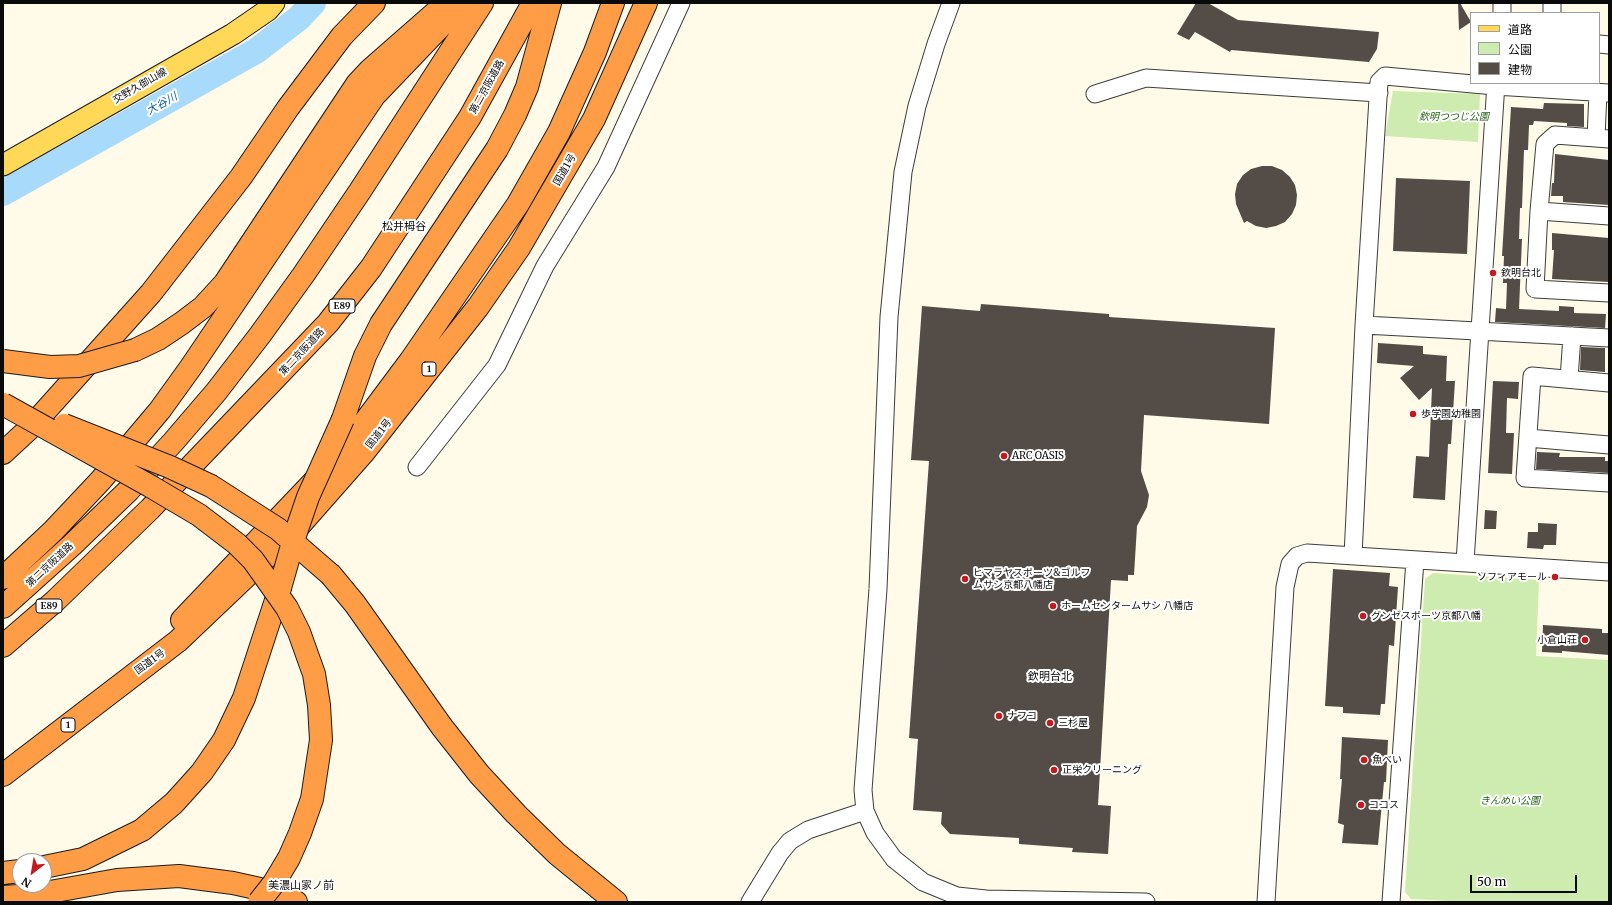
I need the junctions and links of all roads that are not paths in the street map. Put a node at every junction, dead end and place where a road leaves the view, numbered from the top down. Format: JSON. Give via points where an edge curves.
{"nodes":[{"id":1,"x":274,"y":3,"type":"edge"},
{"id":2,"x":374,"y":3,"type":"edge"},
{"id":3,"x":446,"y":3,"type":"edge"},
{"id":4,"x":463,"y":3,"type":"edge"},
{"id":5,"x":482,"y":3,"type":"edge"},
{"id":6,"x":533,"y":3,"type":"edge"},
{"id":7,"x":550,"y":3,"type":"edge"},
{"id":8,"x":613,"y":3,"type":"edge"},
{"id":9,"x":646,"y":3,"type":"edge"},
{"id":10,"x":681,"y":3,"type":"edge"},
{"id":11,"x":951,"y":3,"type":"edge"},
{"id":12,"x":1470,"y":83,"type":"edge"},
{"id":13,"x":1483,"y":84,"type":"edge"},
{"id":14,"x":1495,"y":85,"type":"edge"},
{"id":15,"x":1604,"y":92,"type":"edge"},
{"id":16,"x":1379,"y":93,"type":"junction"},
{"id":17,"x":1095,"y":94,"type":"dead end"},
{"id":18,"x":1603,"y":139,"type":"edge"},
{"id":19,"x":3,"y":165,"type":"edge"},
{"id":20,"x":1539,"y":211,"type":"junction"},
{"id":21,"x":1609,"y":216,"type":"edge"},
{"id":22,"x":1609,"y":293,"type":"edge"},
{"id":23,"x":1364,"y":325,"type":"junction"},
{"id":24,"x":1481,"y":331,"type":"junction"},
{"id":25,"x":1572,"y":336,"type":"junction"},
{"id":26,"x":1609,"y":338,"type":"edge"},
{"id":27,"x":3,"y":361,"type":"edge"},
{"id":28,"x":1569,"y":379,"type":"junction"},
{"id":29,"x":1609,"y":383,"type":"edge"},
{"id":30,"x":3,"y":403,"type":"edge"},
{"id":31,"x":1528,"y":438,"type":"junction"},
{"id":32,"x":1609,"y":445,"type":"edge"},
{"id":33,"x":3,"y":454,"type":"edge"},
{"id":34,"x":417,"y":467,"type":"dead end"},
{"id":35,"x":1609,"y":483,"type":"edge"},
{"id":36,"x":1353,"y":556,"type":"junction"},
{"id":37,"x":1414,"y":560,"type":"junction"},
{"id":38,"x":1465,"y":562,"type":"junction"},
{"id":39,"x":1609,"y":572,"type":"edge"},
{"id":40,"x":3,"y":578,"type":"edge"},
{"id":41,"x":3,"y":608,"type":"edge"},
{"id":42,"x":3,"y":646,"type":"edge"},
{"id":43,"x":133,"y":674,"type":"junction"},
{"id":44,"x":3,"y":775,"type":"edge"},
{"id":45,"x":865,"y":811,"type":"junction"},
{"id":46,"x":52,"y":865,"type":"edge"},
{"id":47,"x":3,"y":897,"type":"edge"},
{"id":48,"x":259,"y":902,"type":"edge"},
{"id":49,"x":296,"y":902,"type":"edge"},
{"id":50,"x":616,"y":902,"type":"edge"},
{"id":51,"x":750,"y":902,"type":"edge"},
{"id":52,"x":1146,"y":902,"type":"edge"},
{"id":53,"x":1266,"y":902,"type":"edge"},
{"id":54,"x":1391,"y":902,"type":"edge"}],
"edges":[{"from":1,"to":19,"type":"main road","name":"交野久御山線","via":[[233,34]]},
{"from":2,"to":33,"type":"highway","via":[[342,36],[241,177],[151,293],[30,428]]},
{"from":3,"to":27,"type":"highway","bridge":true,"via":[[357,84],[225,283],[203,307],[158,339],[135,350],[79,366],[50,367]]},
{"from":4,"to":40,"type":"highway","via":[[374,96],[160,410],[102,480]]},
{"from":5,"to":41,"type":"highway","name":"第二京阪道路","via":[[360,190],[260,335],[174,441],[129,490]]},
{"from":6,"to":42,"type":"highway","name":"第二京阪道路","number":"E89","via":[[470,117],[371,268],[328,323],[150,509],[55,601]]},
{"from":7,"to":46,"type":"highway","bridge":true,"via":[[527,87],[516,115],[493,155],[381,324],[365,356],[343,419],[308,497],[244,698],[224,740],[202,772],[174,803],[142,830],[83,859]]},
{"from":8,"to":43,"type":"highway","via":[[595,52],[559,132],[518,204],[411,360],[343,450]]},
{"from":9,"to":43,"type":"highway","name":"国道1号","number":"1","via":[[594,119],[519,248],[478,307],[364,452],[298,527],[178,641]]},
{"from":10,"to":34,"type":"street","via":[[606,167],[545,266],[497,364]]},
{"from":11,"to":45,"type":"street","via":[[917,106],[903,172],[889,317],[878,589],[863,790]]},
{"from":12,"to":16,"type":"street","via":[[1385,76],[1379,82]]},
{"from":13,"to":14,"type":"street"},
{"from":14,"to":15,"type":"street"},
{"from":14,"to":24,"type":"street"},
{"from":15,"to":18,"type":"street"},
{"from":16,"to":17,"type":"street","via":[[1146,78]]},
{"from":16,"to":23,"type":"street"},
{"from":18,"to":20,"type":"street","via":[[1555,135],[1545,144]]},
{"from":20,"to":21,"type":"street"},
{"from":20,"to":22,"type":"street","via":[[1535,289]]},
{"from":23,"to":24,"type":"street"},
{"from":23,"to":36,"type":"street"},
{"from":24,"to":25,"type":"street"},
{"from":24,"to":38,"type":"street"},
{"from":25,"to":26,"type":"street"},
{"from":25,"to":28,"type":"street"},
{"from":28,"to":29,"type":"street"},
{"from":28,"to":31,"type":"street","via":[[1532,376]]},
{"from":30,"to":48,"type":"highway","bridge":true,"via":[[206,520],[253,560],[287,608],[299,632],[314,674],[321,740],[312,799],[300,833],[274,883]]},
{"from":30,"to":50,"type":"highway","bridge":true,"via":[[170,467],[210,486],[278,529],[331,575],[355,604],[442,727],[479,774],[557,854]]},
{"from":31,"to":32,"type":"street"},
{"from":31,"to":35,"type":"street","via":[[1525,478]]},
{"from":36,"to":37,"type":"street"},
{"from":36,"to":53,"type":"street","via":[[1307,553],[1297,556],[1290,564],[1285,587]]},
{"from":37,"to":38,"type":"street"},
{"from":37,"to":54,"type":"street"},
{"from":38,"to":39,"type":"street"},
{"from":43,"to":44,"type":"highway","name":"国道1号","number":"1"},
{"from":45,"to":51,"type":"street","via":[[808,830],[790,841]]},
{"from":45,"to":52,"type":"street","via":[[875,833],[894,859],[923,882],[957,896],[986,899]]},
{"from":47,"to":49,"type":"highway","via":[[33,895],[117,880],[179,876],[233,883],[260,889]]}]}
